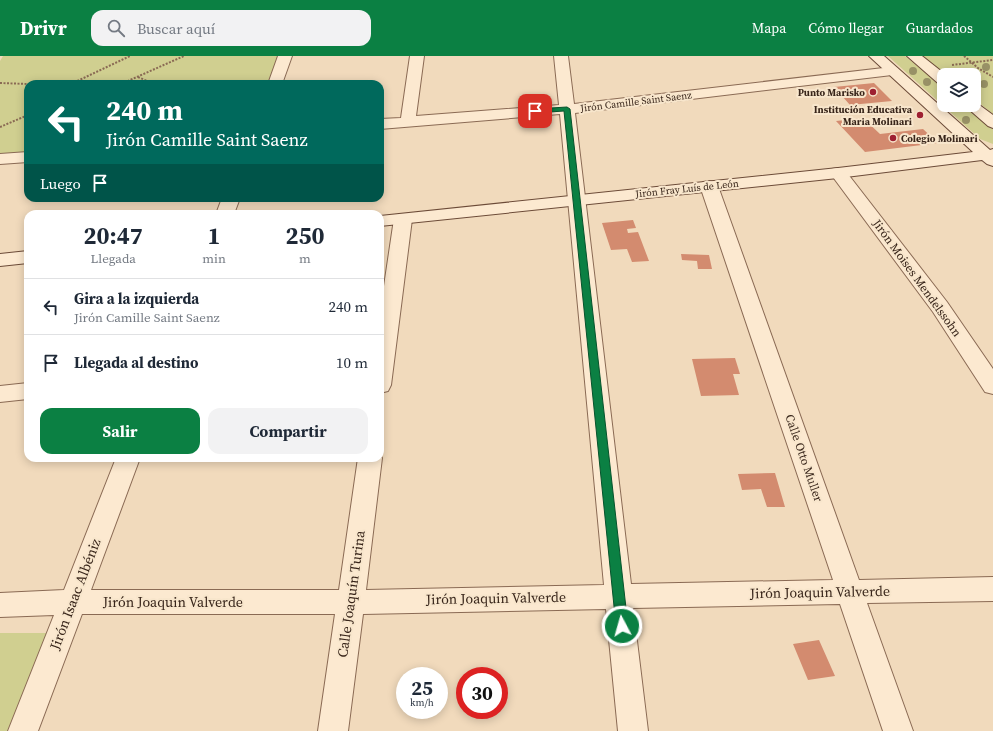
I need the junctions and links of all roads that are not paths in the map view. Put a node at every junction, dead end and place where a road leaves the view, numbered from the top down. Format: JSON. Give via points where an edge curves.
{"nodes":[{"id":1,"x":285,"y":56,"type":"edge"},
{"id":2,"x":418,"y":56,"type":"edge"},
{"id":3,"x":561,"y":56,"type":"edge"},
{"id":4,"x":876,"y":56,"type":"edge"},
{"id":5,"x":914,"y":56,"type":"edge"},
{"id":6,"x":892,"y":71,"type":"junction"},
{"id":7,"x":937,"y":75,"type":"edge"},
{"id":8,"x":276,"y":80,"type":"edge"},
{"id":9,"x":567,"y":109,"type":"junction"},
{"id":10,"x":980,"y":112,"type":"edge"},
{"id":11,"x":408,"y":121,"type":"junction"},
{"id":12,"x":993,"y":123,"type":"edge"},
{"id":13,"x":384,"y":124,"type":"edge"},
{"id":14,"x":24,"y":156,"type":"edge"},
{"id":15,"x":991,"y":157,"type":"edge"},
{"id":16,"x":0,"y":159,"type":"edge"},
{"id":17,"x":838,"y":173,"type":"junction"},
{"id":18,"x":709,"y":186,"type":"junction"},
{"id":19,"x":577,"y":200,"type":"junction"},
{"id":20,"x":403,"y":219,"type":"junction"},
{"id":21,"x":384,"y":221,"type":"edge"},
{"id":22,"x":24,"y":257,"type":"edge"},
{"id":23,"x":0,"y":260,"type":"edge"},
{"id":24,"x":384,"y":356,"type":"edge"},
{"id":25,"x":993,"y":386,"type":"edge"},
{"id":26,"x":24,"y":391,"type":"edge"},
{"id":27,"x":0,"y":394,"type":"edge"},
{"id":28,"x":126,"y":462,"type":"edge"},
{"id":29,"x":369,"y":462,"type":"edge"},
{"id":30,"x":993,"y":589,"type":"edge"},
{"id":31,"x":850,"y":592,"type":"junction"},
{"id":32,"x":619,"y":596,"type":"junction"},
{"id":33,"x":72,"y":602,"type":"junction"},
{"id":34,"x":350,"y":602,"type":"junction"},
{"id":35,"x":0,"y":605,"type":"edge"},
{"id":36,"x":23,"y":731,"type":"edge"},
{"id":37,"x":333,"y":731,"type":"edge"},
{"id":38,"x":633,"y":731,"type":"edge"},
{"id":39,"x":898,"y":731,"type":"edge"}],
"edges":[{"from":1,"to":8,"type":"street"},
{"from":2,"to":11,"type":"street"},
{"from":3,"to":9,"type":"street"},
{"from":4,"to":6,"type":"street"},
{"from":5,"to":7,"type":"street"},
{"from":6,"to":9,"type":"street","name":"Jirón Camille Saint Saenz"},
{"from":6,"to":15,"type":"street"},
{"from":9,"to":11,"type":"street","name":"Jirón Camille Saint Saenz"},
{"from":9,"to":19,"type":"street"},
{"from":10,"to":12,"type":"street"},
{"from":11,"to":13,"type":"street","name":"Jirón Camille Saint Saenz"},
{"from":14,"to":16,"type":"street"},
{"from":15,"to":17,"type":"street","name":"Jirón Fray Luís de León"},
{"from":17,"to":18,"type":"street","name":"Jirón Fray Luís de León"},
{"from":17,"to":25,"type":"street","name":"Jirón Moises Mendelssohn","via":[[940,307]]},
{"from":18,"to":19,"type":"street","name":"Jirón Fray Luís de León"},
{"from":18,"to":31,"type":"street","name":"Calle Otto Muller"},
{"from":19,"to":20,"type":"street","name":"Jirón Fray Luís de León"},
{"from":19,"to":32,"type":"street"},
{"from":20,"to":21,"type":"street","name":"Jirón Fray Luís de León"},
{"from":20,"to":24,"type":"street"},
{"from":22,"to":23,"type":"street"},
{"from":26,"to":27,"type":"street"},
{"from":28,"to":33,"type":"street","name":"Jirón Isaac Albéniz"},
{"from":29,"to":34,"type":"street","name":"Calle Joaquín Turina"},
{"from":30,"to":31,"type":"street","name":"Jirón Joaquin Valverde"},
{"from":31,"to":32,"type":"street","name":"Jirón Joaquin Valverde"},
{"from":31,"to":39,"type":"street","name":"Calle Otto Muller"},
{"from":32,"to":34,"type":"street","name":"Jirón Joaquin Valverde"},
{"from":32,"to":38,"type":"street"},
{"from":33,"to":34,"type":"street","name":"Jirón Joaquin Valverde"},
{"from":33,"to":35,"type":"street","name":"Jirón Joaquin Valverde"},
{"from":33,"to":36,"type":"street","name":"Jirón Isaac Albéniz"},
{"from":34,"to":37,"type":"street","name":"Calle Joaquín Turina"}]}
